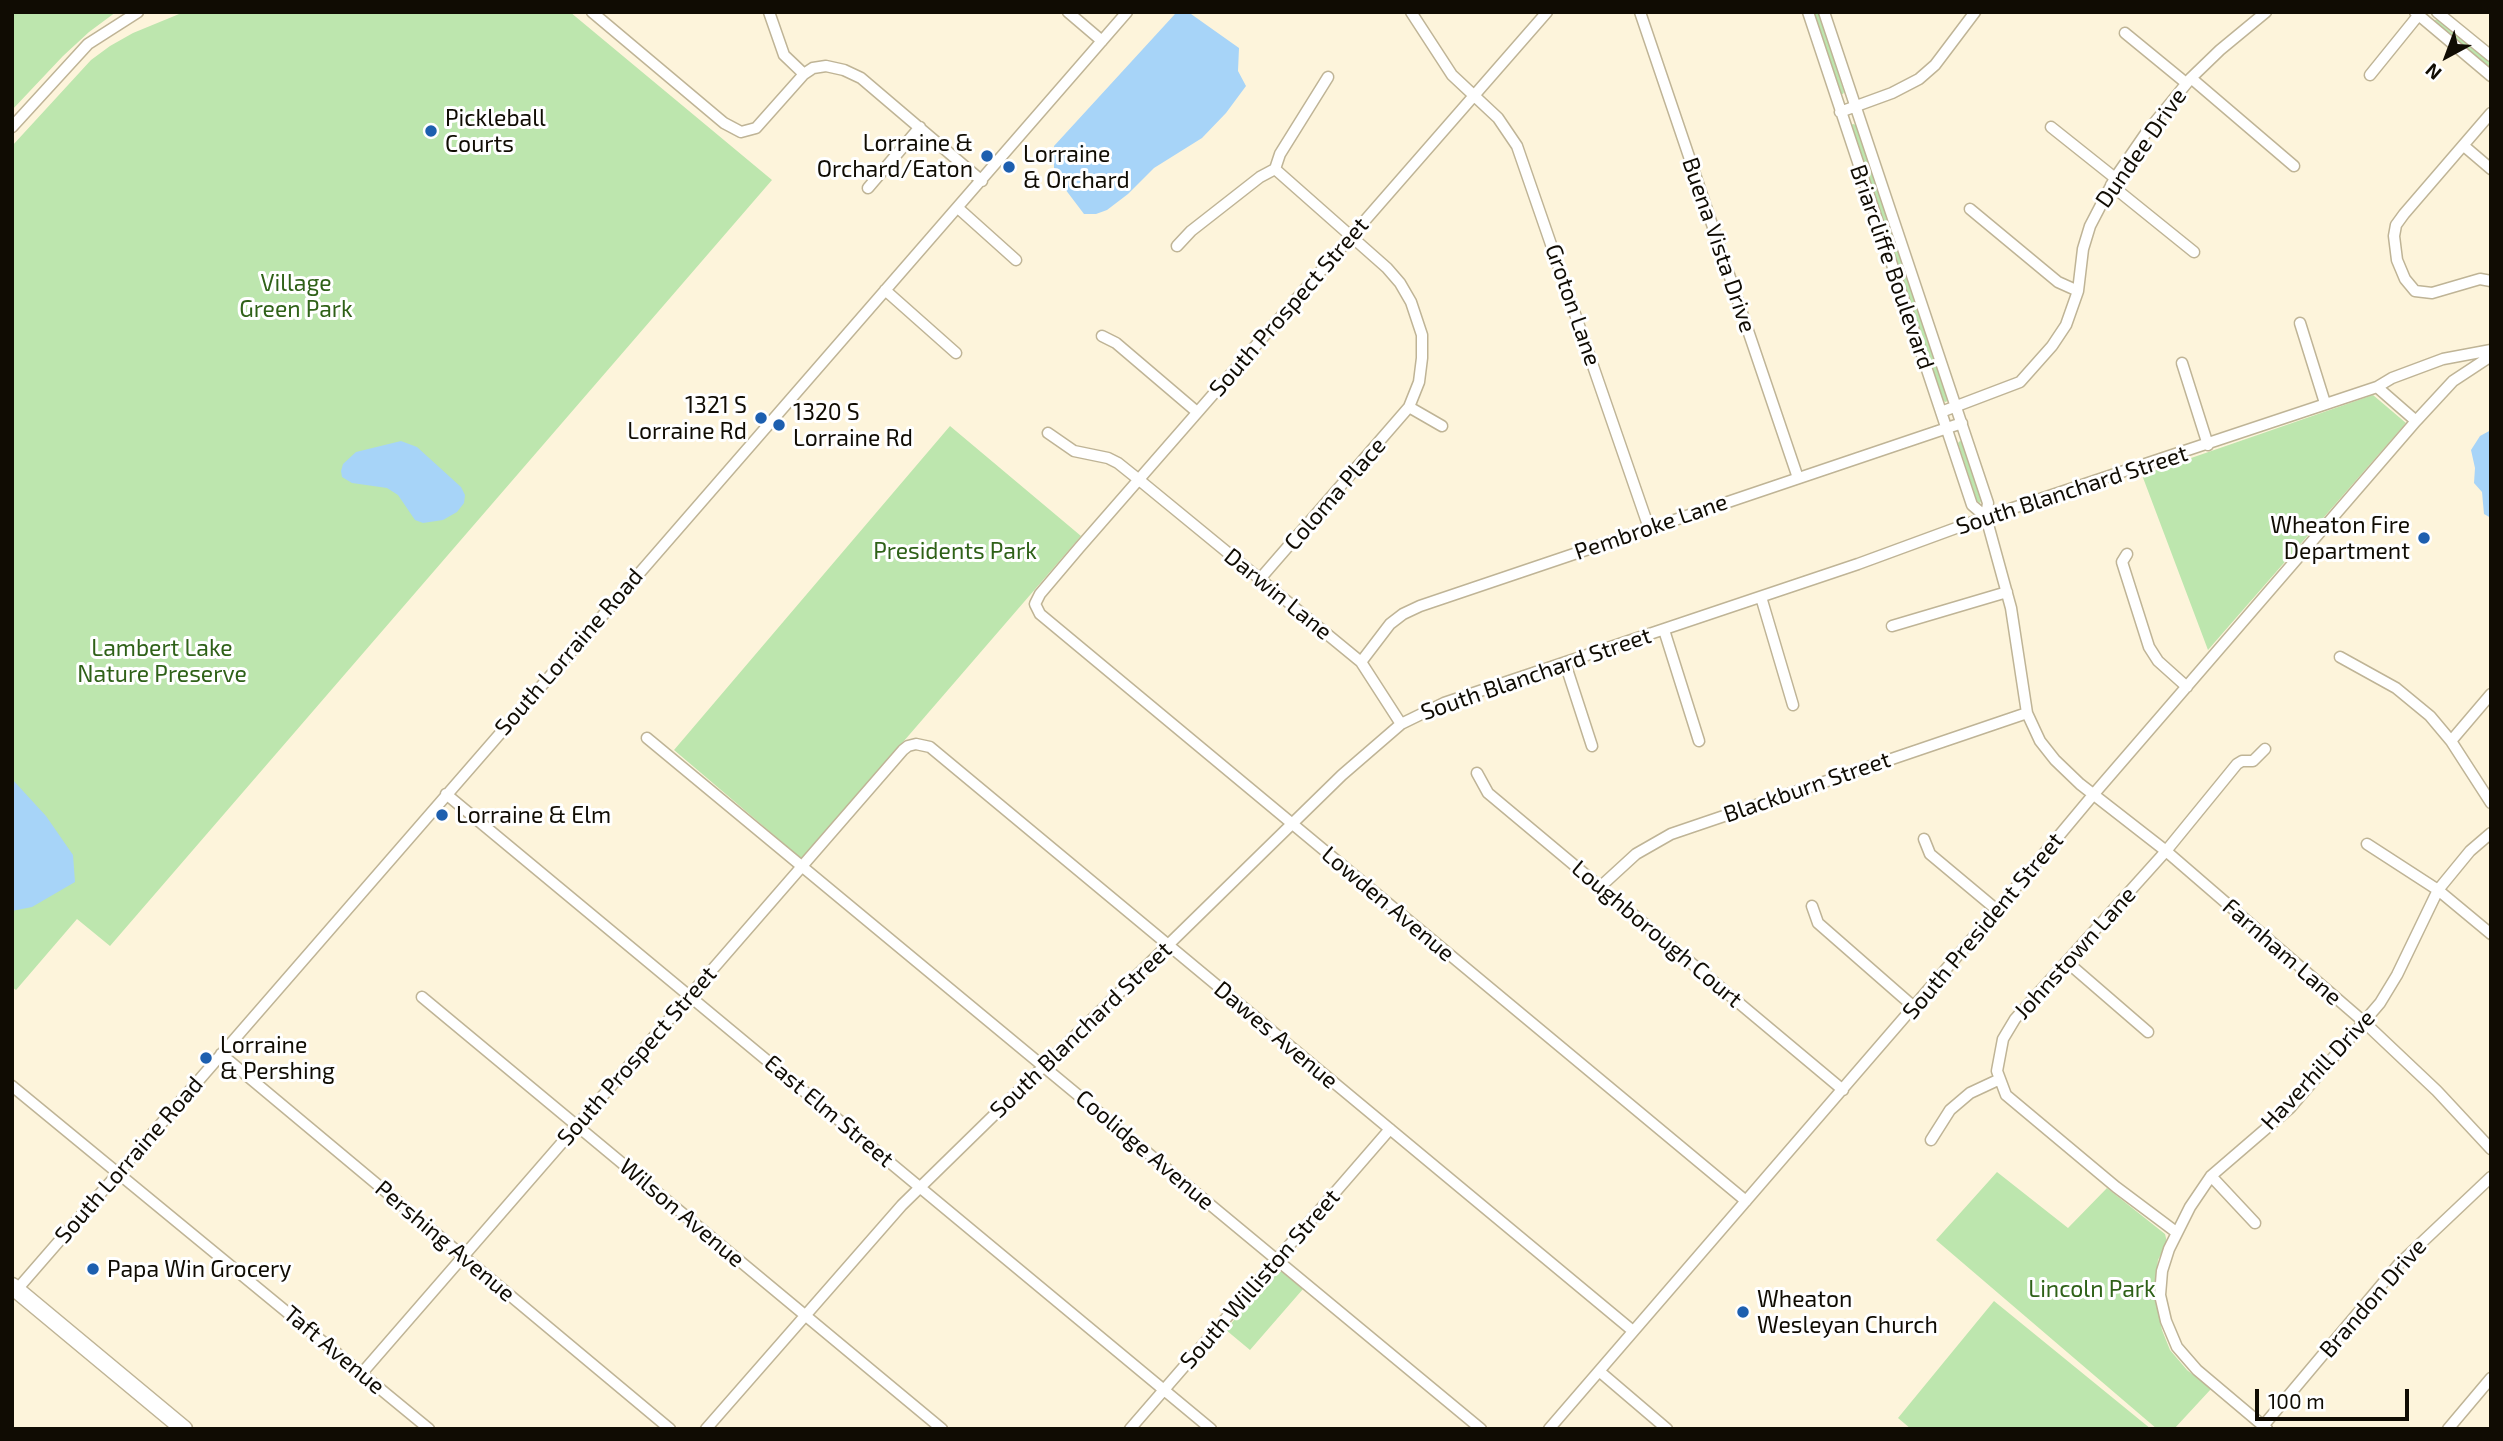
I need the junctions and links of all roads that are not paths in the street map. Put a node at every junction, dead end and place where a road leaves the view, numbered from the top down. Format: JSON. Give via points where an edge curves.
{"nodes":[{"id":1,"x":138,"y":12,"type":"edge"},
{"id":2,"x":592,"y":12,"type":"edge"},
{"id":3,"x":769,"y":12,"type":"edge"},
{"id":4,"x":1068,"y":12,"type":"edge"},
{"id":5,"x":1127,"y":12,"type":"edge"},
{"id":6,"x":1411,"y":12,"type":"edge"},
{"id":7,"x":1547,"y":12,"type":"edge"},
{"id":8,"x":1640,"y":12,"type":"edge"},
{"id":9,"x":1808,"y":12,"type":"edge"},
{"id":10,"x":1824,"y":12,"type":"edge"},
{"id":11,"x":1975,"y":12,"type":"edge"},
{"id":12,"x":2266,"y":12,"type":"edge"},
{"id":13,"x":2437,"y":12,"type":"edge"},
{"id":14,"x":2418,"y":13,"type":"edge"},
{"id":15,"x":2125,"y":33,"type":"dead end"},
{"id":16,"x":1102,"y":41,"type":"junction"},
{"id":17,"x":2491,"y":56,"type":"edge"},
{"id":18,"x":804,"y":74,"type":"junction"},
{"id":19,"x":2370,"y":75,"type":"dead end"},
{"id":20,"x":2491,"y":76,"type":"edge"},
{"id":21,"x":1328,"y":77,"type":"dead end"},
{"id":22,"x":2189,"y":81,"type":"junction"},
{"id":23,"x":1475,"y":95,"type":"junction"},
{"id":24,"x":1855,"y":107,"type":"junction"},
{"id":25,"x":1840,"y":112,"type":"junction"},
{"id":26,"x":2491,"y":113,"type":"edge"},
{"id":27,"x":12,"y":127,"type":"edge"},
{"id":28,"x":920,"y":127,"type":"junction"},
{"id":29,"x":2051,"y":127,"type":"dead end"},
{"id":30,"x":2464,"y":146,"type":"junction"},
{"id":31,"x":2294,"y":166,"type":"dead end"},
{"id":32,"x":1275,"y":169,"type":"junction"},
{"id":33,"x":2491,"y":169,"type":"edge"},
{"id":34,"x":982,"y":181,"type":"junction"},
{"id":35,"x":2113,"y":182,"type":"junction"},
{"id":36,"x":868,"y":188,"type":"dead end"},
{"id":37,"x":958,"y":208,"type":"junction"},
{"id":38,"x":1970,"y":209,"type":"dead end"},
{"id":39,"x":1351,"y":236,"type":"junction"},
{"id":40,"x":1177,"y":246,"type":"dead end"},
{"id":41,"x":2194,"y":252,"type":"dead end"},
{"id":42,"x":1016,"y":260,"type":"dead end"},
{"id":43,"x":2491,"y":281,"type":"edge"},
{"id":44,"x":885,"y":290,"type":"junction"},
{"id":45,"x":2078,"y":291,"type":"junction"},
{"id":46,"x":2300,"y":323,"type":"dead end"},
{"id":47,"x":1102,"y":336,"type":"dead end"},
{"id":48,"x":2491,"y":350,"type":"edge"},
{"id":49,"x":956,"y":353,"type":"dead end"},
{"id":50,"x":2491,"y":356,"type":"edge"},
{"id":51,"x":2182,"y":363,"type":"dead end"},
{"id":52,"x":2377,"y":387,"type":"junction"},
{"id":53,"x":2325,"y":403,"type":"junction"},
{"id":54,"x":1409,"y":407,"type":"junction"},
{"id":55,"x":1956,"y":407,"type":"junction"},
{"id":56,"x":1196,"y":412,"type":"junction"},
{"id":57,"x":1941,"y":412,"type":"junction"},
{"id":58,"x":2416,"y":421,"type":"junction"},
{"id":59,"x":1962,"y":424,"type":"junction"},
{"id":60,"x":1442,"y":426,"type":"dead end"},
{"id":61,"x":1947,"y":428,"type":"junction"},
{"id":62,"x":1048,"y":433,"type":"dead end"},
{"id":63,"x":2208,"y":445,"type":"junction"},
{"id":64,"x":1798,"y":478,"type":"junction"},
{"id":65,"x":1138,"y":479,"type":"junction"},
{"id":66,"x":1986,"y":517,"type":"junction"},
{"id":67,"x":1649,"y":528,"type":"junction"},
{"id":68,"x":2126,"y":554,"type":"dead end"},
{"id":69,"x":1259,"y":580,"type":"junction"},
{"id":70,"x":2007,"y":592,"type":"junction"},
{"id":71,"x":1760,"y":597,"type":"junction"},
{"id":72,"x":1035,"y":604,"type":"joint"},
{"id":73,"x":1892,"y":626,"type":"dead end"},
{"id":74,"x":1664,"y":630,"type":"junction"},
{"id":75,"x":2340,"y":657,"type":"dead end"},
{"id":76,"x":1361,"y":662,"type":"junction"},
{"id":77,"x":1565,"y":663,"type":"junction"},
{"id":78,"x":2187,"y":687,"type":"junction"},
{"id":79,"x":2491,"y":694,"type":"edge"},
{"id":80,"x":1793,"y":705,"type":"dead end"},
{"id":81,"x":2027,"y":712,"type":"junction"},
{"id":82,"x":1401,"y":724,"type":"junction"},
{"id":83,"x":647,"y":738,"type":"dead end"},
{"id":84,"x":2451,"y":740,"type":"junction"},
{"id":85,"x":1699,"y":741,"type":"dead end"},
{"id":86,"x":916,"y":744,"type":"joint"},
{"id":87,"x":1592,"y":746,"type":"dead end"},
{"id":88,"x":2265,"y":749,"type":"dead end"},
{"id":89,"x":1477,"y":773,"type":"dead end"},
{"id":90,"x":446,"y":794,"type":"junction"},
{"id":91,"x":2094,"y":795,"type":"junction"},
{"id":92,"x":2491,"y":803,"type":"edge"},
{"id":93,"x":1292,"y":824,"type":"junction"},
{"id":94,"x":2491,"y":832,"type":"edge"},
{"id":95,"x":1924,"y":839,"type":"dead end"},
{"id":96,"x":2367,"y":844,"type":"dead end"},
{"id":97,"x":2166,"y":852,"type":"junction"},
{"id":98,"x":802,"y":865,"type":"junction"},
{"id":99,"x":1600,"y":887,"type":"junction"},
{"id":100,"x":2438,"y":890,"type":"junction"},
{"id":101,"x":1812,"y":906,"type":"dead end"},
{"id":102,"x":1997,"y":910,"type":"junction"},
{"id":103,"x":2491,"y":934,"type":"edge"},
{"id":104,"x":1168,"y":945,"type":"junction"},
{"id":105,"x":2067,"y":962,"type":"junction"},
{"id":106,"x":689,"y":995,"type":"junction"},
{"id":107,"x":422,"y":997,"type":"dead end"},
{"id":108,"x":1914,"y":1007,"type":"junction"},
{"id":109,"x":2364,"y":1022,"type":"junction"},
{"id":110,"x":2148,"y":1032,"type":"dead end"},
{"id":111,"x":220,"y":1054,"type":"junction"},
{"id":112,"x":1044,"y":1066,"type":"junction"},
{"id":113,"x":2000,"y":1079,"type":"junction"},
{"id":114,"x":12,"y":1086,"type":"edge"},
{"id":115,"x":1843,"y":1090,"type":"junction"},
{"id":116,"x":576,"y":1126,"type":"junction"},
{"id":117,"x":1390,"y":1129,"type":"junction"},
{"id":118,"x":1931,"y":1140,"type":"dead end"},
{"id":119,"x":2491,"y":1149,"type":"edge"},
{"id":120,"x":118,"y":1172,"type":"junction"},
{"id":121,"x":2211,"y":1176,"type":"junction"},
{"id":122,"x":2491,"y":1177,"type":"edge"},
{"id":123,"x":920,"y":1187,"type":"junction"},
{"id":124,"x":1746,"y":1201,"type":"junction"},
{"id":125,"x":2255,"y":1223,"type":"dead end"},
{"id":126,"x":2176,"y":1231,"type":"junction"},
{"id":127,"x":463,"y":1256,"type":"junction"},
{"id":128,"x":1277,"y":1260,"type":"junction"},
{"id":129,"x":14,"y":1290,"type":"edge"},
{"id":130,"x":805,"y":1315,"type":"junction"},
{"id":131,"x":1633,"y":1331,"type":"junction"},
{"id":132,"x":1599,"y":1371,"type":"junction"},
{"id":133,"x":362,"y":1373,"type":"junction"},
{"id":134,"x":2491,"y":1378,"type":"edge"},
{"id":135,"x":1164,"y":1390,"type":"junction"},
{"id":136,"x":2265,"y":1427,"type":"edge"},
{"id":137,"x":184,"y":1429,"type":"edge"},
{"id":138,"x":429,"y":1429,"type":"edge"},
{"id":139,"x":670,"y":1429,"type":"edge"},
{"id":140,"x":706,"y":1429,"type":"edge"},
{"id":141,"x":942,"y":1429,"type":"edge"},
{"id":142,"x":1130,"y":1429,"type":"edge"},
{"id":143,"x":1212,"y":1429,"type":"edge"},
{"id":144,"x":1481,"y":1429,"type":"edge"},
{"id":145,"x":1549,"y":1429,"type":"edge"},
{"id":146,"x":1667,"y":1429,"type":"edge"},
{"id":147,"x":2448,"y":1429,"type":"edge"}],
"edges":[{"from":1,"to":27,"type":"street","via":[[88,44]]},
{"from":2,"to":18,"type":"street","via":[[724,123],[741,132],[756,128]]},
{"from":3,"to":18,"type":"street","via":[[784,55]]},
{"from":4,"to":16,"type":"street"},
{"from":5,"to":16,"type":"street","name":"South Lorraine Road"},
{"from":6,"to":23,"type":"street","name":"Groton Lane","via":[[1443,64]]},
{"from":7,"to":23,"type":"street","name":"South Prospect Street"},
{"from":8,"to":64,"type":"street","name":"Buena Vista Drive"},
{"from":9,"to":25,"type":"street","name":"Briarcliffe Boulevard"},
{"from":10,"to":24,"type":"street","name":"Briarcliffe Boulevard"},
{"from":11,"to":24,"type":"street","via":[[1919,79]]},
{"from":12,"to":22,"type":"street","name":"Dundee Drive"},
{"from":13,"to":17,"type":"street"},
{"from":14,"to":19,"type":"street"},
{"from":14,"to":20,"type":"street"},
{"from":15,"to":22,"type":"street"},
{"from":16,"to":34,"type":"street","name":"South Lorraine Road"},
{"from":18,"to":28,"type":"street","via":[[826,66],[855,74]]},
{"from":21,"to":32,"type":"street"},
{"from":22,"to":31,"type":"street"},
{"from":22,"to":35,"type":"street","name":"Dundee Drive"},
{"from":23,"to":39,"type":"street","name":"South Prospect Street"},
{"from":23,"to":67,"type":"street","name":"Groton Lane","via":[[1508,131],[1525,163]]},
{"from":24,"to":25,"type":"street"},
{"from":24,"to":55,"type":"street","name":"Briarcliffe Boulevard"},
{"from":25,"to":57,"type":"street","name":"Briarcliffe Boulevard"},
{"from":26,"to":30,"type":"street"},
{"from":28,"to":34,"type":"street"},
{"from":28,"to":36,"type":"street"},
{"from":29,"to":35,"type":"street"},
{"from":30,"to":33,"type":"street"},
{"from":30,"to":43,"type":"street","via":[[2396,225],[2396,260],[2415,291],[2432,293],[2480,279]]},
{"from":32,"to":39,"type":"street","name":"Coloma Place"},
{"from":32,"to":40,"type":"street"},
{"from":34,"to":37,"type":"street","name":"South Lorraine Road"},
{"from":35,"to":41,"type":"street"},
{"from":35,"to":45,"type":"street","name":"Dundee Drive","via":[[2086,237]]},
{"from":37,"to":42,"type":"street"},
{"from":37,"to":44,"type":"street","name":"South Lorraine Road"},
{"from":38,"to":45,"type":"street","via":[[2058,282]]},
{"from":39,"to":54,"type":"street","name":"Coloma Place","via":[[1393,274],[1416,315],[1422,358]]},
{"from":39,"to":56,"type":"street","name":"South Prospect Street"},
{"from":44,"to":49,"type":"street"},
{"from":44,"to":90,"type":"street","name":"South Lorraine Road"},
{"from":45,"to":55,"type":"street","name":"Dundee Drive","via":[[2059,337],[2028,376],[2012,387]]},
{"from":46,"to":53,"type":"street"},
{"from":47,"to":56,"type":"street"},
{"from":48,"to":52,"type":"street","name":"South Blanchard Street","via":[[2443,359]]},
{"from":50,"to":58,"type":"street","name":"South President Street","via":[[2453,381]]},
{"from":51,"to":63,"type":"street"},
{"from":52,"to":53,"type":"street","name":"South Blanchard Street"},
{"from":52,"to":58,"type":"street"},
{"from":53,"to":63,"type":"street","name":"South Blanchard Street"},
{"from":54,"to":60,"type":"street"},
{"from":54,"to":69,"type":"street","name":"Coloma Place"},
{"from":55,"to":57,"type":"street","name":"Dundee Drive"},
{"from":55,"to":59,"type":"street","name":"Briarcliffe Boulevard"},
{"from":56,"to":65,"type":"street","name":"South Prospect Street"},
{"from":57,"to":61,"type":"street","name":"Briarcliffe Boulevard"},
{"from":58,"to":78,"type":"street","name":"South President Street"},
{"from":59,"to":61,"type":"street","name":"Pembroke Lane"},
{"from":59,"to":66,"type":"street","name":"Briarcliffe Boulevard","via":[[1988,503]]},
{"from":61,"to":64,"type":"street","name":"Pembroke Lane"},
{"from":61,"to":66,"type":"street","name":"Briarcliffe Boulevard","via":[[1972,505]]},
{"from":62,"to":65,"type":"street","name":"Darwin Lane","via":[[1074,451],[1118,463]]},
{"from":63,"to":66,"type":"street","name":"South Blanchard Street"},
{"from":64,"to":67,"type":"street","name":"Pembroke Lane"},
{"from":65,"to":69,"type":"street","name":"Darwin Lane"},
{"from":65,"to":72,"type":"street","name":"South Prospect Street"},
{"from":66,"to":70,"type":"street","name":"Briarcliffe Boulevard"},
{"from":66,"to":71,"type":"street","name":"South Blanchard Street"},
{"from":67,"to":76,"type":"street","name":"Pembroke Lane","via":[[1409,610],[1390,624]]},
{"from":68,"to":78,"type":"street","via":[[2122,562],[2149,647]]},
{"from":69,"to":76,"type":"street","name":"Darwin Lane"},
{"from":70,"to":73,"type":"street"},
{"from":70,"to":81,"type":"street","name":"Briarcliffe Boulevard"},
{"from":71,"to":74,"type":"street","name":"South Blanchard Street"},
{"from":71,"to":80,"type":"street"},
{"from":72,"to":93,"type":"street","name":"Lowden Avenue","via":[[1038,612]]},
{"from":74,"to":77,"type":"street","name":"South Blanchard Street"},
{"from":74,"to":85,"type":"street"},
{"from":75,"to":84,"type":"street","via":[[2411,699]]},
{"from":76,"to":82,"type":"street","name":"Darwin Lane"},
{"from":77,"to":82,"type":"street","name":"South Blanchard Street","via":[[1444,702]]},
{"from":77,"to":87,"type":"street"},
{"from":78,"to":91,"type":"street","name":"South President Street"},
{"from":79,"to":84,"type":"street"},
{"from":81,"to":91,"type":"street","name":"Briarcliffe Boulevard","via":[[2045,749]]},
{"from":81,"to":99,"type":"street","name":"Blackburn Street","via":[[1671,834],[1636,854]]},
{"from":82,"to":93,"type":"street","name":"South Blanchard Street"},
{"from":83,"to":98,"type":"street","name":"Coolidge Avenue"},
{"from":84,"to":92,"type":"street"},
{"from":86,"to":98,"type":"street","name":"South Prospect Street","via":[[903,750]]},
{"from":86,"to":104,"type":"street","name":"Dawes Avenue","via":[[930,747]]},
{"from":88,"to":97,"type":"street","name":"Johnstown Lane","via":[[2253,761],[2237,764]]},
{"from":89,"to":99,"type":"street","name":"Loughborough Court","via":[[1488,793]]},
{"from":90,"to":106,"type":"street","name":"East Elm Street"},
{"from":90,"to":111,"type":"street","name":"South Lorraine Road"},
{"from":91,"to":97,"type":"street","name":"Farnham Lane"},
{"from":91,"to":102,"type":"street","name":"South President Street"},
{"from":93,"to":104,"type":"street","name":"South Blanchard Street"},
{"from":93,"to":124,"type":"street","name":"Lowden Avenue"},
{"from":94,"to":100,"type":"street","name":"Haverhill Drive"},
{"from":95,"to":102,"type":"street","via":[[1930,854]]},
{"from":96,"to":100,"type":"street"},
{"from":97,"to":105,"type":"street","name":"Johnstown Lane"},
{"from":97,"to":109,"type":"street","name":"Farnham Lane"},
{"from":98,"to":106,"type":"street","name":"South Prospect Street"},
{"from":98,"to":112,"type":"street","name":"Coolidge Avenue"},
{"from":99,"to":115,"type":"street","name":"Loughborough Court"},
{"from":100,"to":103,"type":"street"},
{"from":100,"to":109,"type":"street","name":"Haverhill Drive","via":[[2397,975]]},
{"from":101,"to":108,"type":"street","via":[[1818,923]]},
{"from":102,"to":108,"type":"street","name":"South President Street"},
{"from":104,"to":112,"type":"street","name":"South Blanchard Street"},
{"from":104,"to":117,"type":"street","name":"Dawes Avenue"},
{"from":105,"to":110,"type":"street"},
{"from":105,"to":113,"type":"street","name":"Johnstown Lane","via":[[2015,1019],[2003,1039],[1997,1071]]},
{"from":106,"to":116,"type":"street","name":"South Prospect Street"},
{"from":106,"to":123,"type":"street","name":"East Elm Street"},
{"from":107,"to":116,"type":"street","name":"Wilson Avenue"},
{"from":108,"to":115,"type":"street","name":"South President Street"},
{"from":109,"to":119,"type":"street","name":"Farnham Lane"},
{"from":109,"to":121,"type":"street","name":"Haverhill Drive","via":[[2290,1108]]},
{"from":111,"to":120,"type":"street","name":"South Lorraine Road"},
{"from":111,"to":127,"type":"street","name":"Pershing Avenue"},
{"from":112,"to":123,"type":"street","name":"South Blanchard Street"},
{"from":112,"to":128,"type":"street","name":"Coolidge Avenue"},
{"from":113,"to":118,"type":"street","via":[[1970,1093],[1951,1110]]},
{"from":113,"to":126,"type":"street","via":[[2006,1095]]},
{"from":114,"to":120,"type":"street","name":"Taft Avenue"},
{"from":115,"to":124,"type":"street","name":"South President Street"},
{"from":116,"to":127,"type":"street","name":"South Prospect Street"},
{"from":116,"to":130,"type":"street","name":"Wilson Avenue"},
{"from":117,"to":128,"type":"street","name":"South Williston Street"},
{"from":117,"to":131,"type":"street","name":"Dawes Avenue"},
{"from":120,"to":129,"type":"street","name":"South Lorraine Road"},
{"from":120,"to":133,"type":"street","name":"Taft Avenue"},
{"from":121,"to":125,"type":"street"},
{"from":121,"to":126,"type":"street","name":"Haverhill Drive"},
{"from":122,"to":136,"type":"street","name":"Brandon Drive","via":[[2399,1264]]},
{"from":123,"to":130,"type":"street","name":"South Blanchard Street"},
{"from":123,"to":135,"type":"street","name":"East Elm Street"},
{"from":124,"to":131,"type":"street","name":"South President Street"},
{"from":126,"to":136,"type":"street","name":"Haverhill Drive","via":[[2162,1271],[2160,1295],[2171,1335],[2185,1357]]},
{"from":127,"to":133,"type":"street","name":"South Prospect Street"},
{"from":127,"to":139,"type":"street","name":"Pershing Avenue"},
{"from":128,"to":135,"type":"street","name":"South Williston Street"},
{"from":128,"to":144,"type":"street","name":"Coolidge Avenue"},
{"from":129,"to":137,"type":"main road"},
{"from":130,"to":140,"type":"street","name":"South Blanchard Street"},
{"from":130,"to":141,"type":"street","name":"Wilson Avenue"},
{"from":131,"to":132,"type":"street","name":"South President Street"},
{"from":132,"to":145,"type":"street","name":"South President Street"},
{"from":132,"to":146,"type":"street"},
{"from":133,"to":138,"type":"street","name":"Taft Avenue"},
{"from":134,"to":147,"type":"street"},
{"from":135,"to":142,"type":"street","name":"South Williston Street"},
{"from":135,"to":143,"type":"street","name":"East Elm Street"}]}
